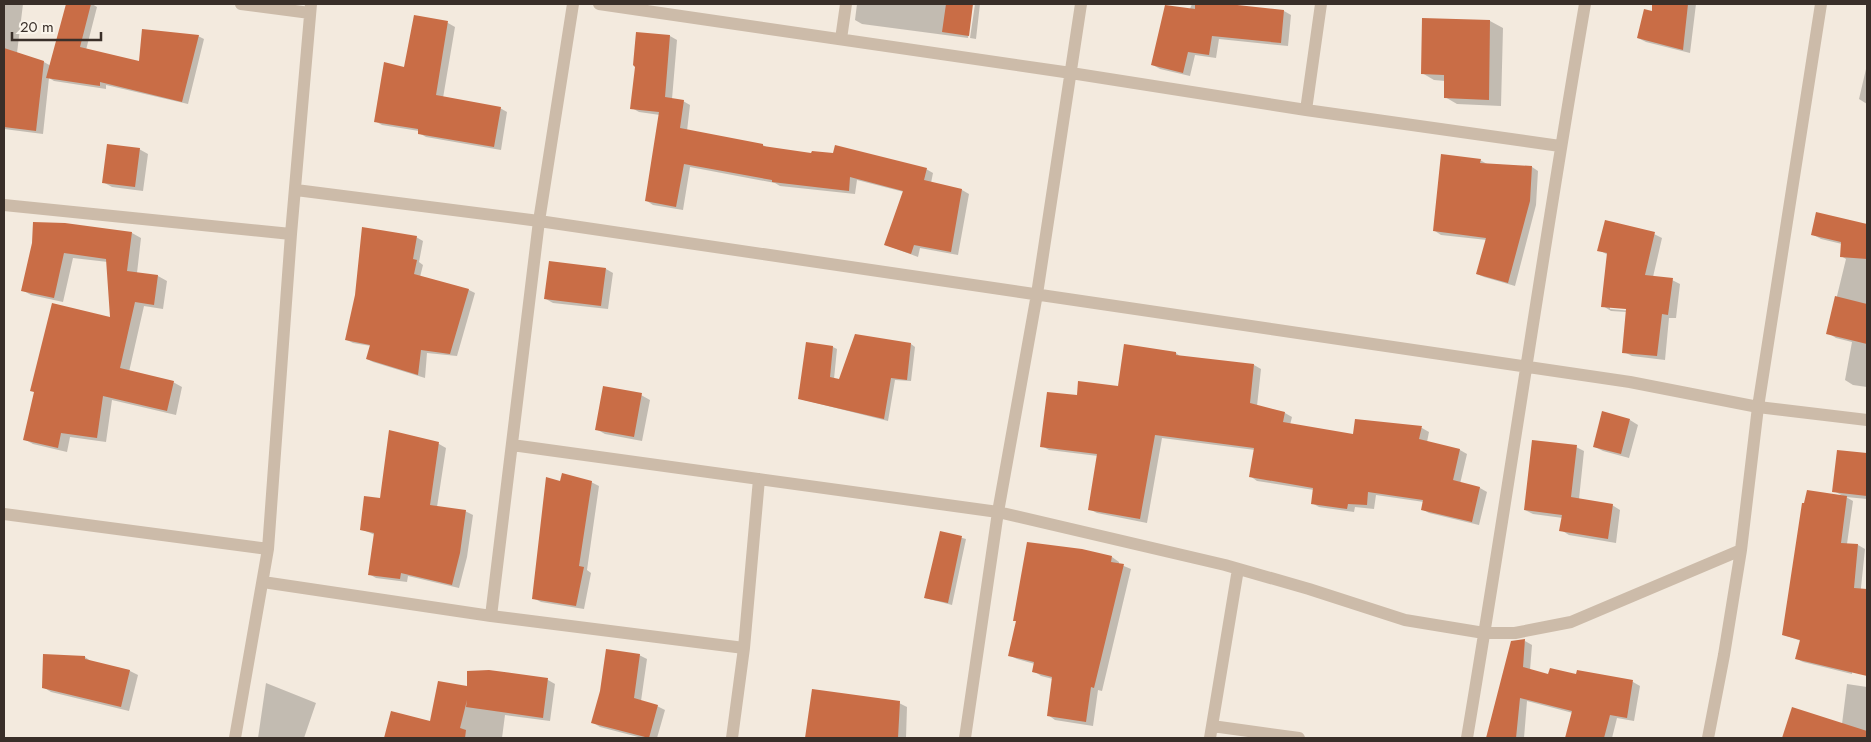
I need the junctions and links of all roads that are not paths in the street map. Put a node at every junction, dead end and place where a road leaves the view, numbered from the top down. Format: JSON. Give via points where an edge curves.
{"nodes":[{"id":1,"x":241,"y":4,"type":"edge"},
{"id":2,"x":573,"y":4,"type":"edge"},
{"id":3,"x":599,"y":4,"type":"edge"},
{"id":4,"x":846,"y":4,"type":"edge"},
{"id":5,"x":1081,"y":4,"type":"edge"},
{"id":6,"x":1321,"y":4,"type":"edge"},
{"id":7,"x":1585,"y":4,"type":"edge"},
{"id":8,"x":1822,"y":4,"type":"edge"},
{"id":9,"x":311,"y":8,"type":"edge"},
{"id":10,"x":841,"y":39,"type":"junction"},
{"id":11,"x":1071,"y":73,"type":"junction"},
{"id":12,"x":1306,"y":110,"type":"junction"},
{"id":13,"x":1560,"y":146,"type":"junction"},
{"id":14,"x":296,"y":190,"type":"junction"},
{"id":15,"x":4,"y":205,"type":"edge"},
{"id":16,"x":539,"y":221,"type":"junction"},
{"id":17,"x":291,"y":234,"type":"junction"},
{"id":18,"x":1038,"y":294,"type":"junction"},
{"id":19,"x":1527,"y":367,"type":"junction"},
{"id":20,"x":1758,"y":407,"type":"junction"},
{"id":21,"x":1867,"y":420,"type":"edge"},
{"id":22,"x":512,"y":445,"type":"junction"},
{"id":23,"x":759,"y":479,"type":"junction"},
{"id":24,"x":998,"y":512,"type":"junction"},
{"id":25,"x":4,"y":514,"type":"edge"},
{"id":26,"x":268,"y":550,"type":"junction"},
{"id":27,"x":1741,"y":550,"type":"junction"},
{"id":28,"x":1238,"y":569,"type":"junction"},
{"id":29,"x":263,"y":582,"type":"junction"},
{"id":30,"x":491,"y":616,"type":"junction"},
{"id":31,"x":1484,"y":633,"type":"junction"},
{"id":32,"x":744,"y":648,"type":"junction"},
{"id":33,"x":1211,"y":732,"type":"edge"},
{"id":34,"x":234,"y":738,"type":"edge"},
{"id":35,"x":732,"y":738,"type":"edge"},
{"id":36,"x":965,"y":738,"type":"edge"},
{"id":37,"x":1299,"y":738,"type":"edge"},
{"id":38,"x":1466,"y":738,"type":"edge"},
{"id":39,"x":1708,"y":738,"type":"edge"}],
"edges":[{"from":1,"to":9,"type":"street"},
{"from":2,"to":16,"type":"street"},
{"from":3,"to":10,"type":"street"},
{"from":4,"to":10,"type":"street"},
{"from":5,"to":11,"type":"street"},
{"from":6,"to":12,"type":"street"},
{"from":7,"to":13,"type":"street"},
{"from":8,"to":20,"type":"street"},
{"from":9,"to":14,"type":"street"},
{"from":10,"to":11,"type":"street"},
{"from":11,"to":12,"type":"street"},
{"from":11,"to":18,"type":"street"},
{"from":12,"to":13,"type":"street"},
{"from":13,"to":19,"type":"street"},
{"from":14,"to":16,"type":"street"},
{"from":14,"to":17,"type":"street"},
{"from":15,"to":17,"type":"street"},
{"from":16,"to":18,"type":"street"},
{"from":16,"to":22,"type":"street"},
{"from":17,"to":26,"type":"street"},
{"from":18,"to":19,"type":"street"},
{"from":18,"to":24,"type":"street"},
{"from":19,"to":20,"type":"street","via":[[1630,382]]},
{"from":19,"to":31,"type":"street"},
{"from":20,"to":21,"type":"street"},
{"from":20,"to":27,"type":"street"},
{"from":22,"to":23,"type":"street"},
{"from":22,"to":30,"type":"street"},
{"from":23,"to":24,"type":"street"},
{"from":23,"to":32,"type":"street"},
{"from":24,"to":28,"type":"street"},
{"from":24,"to":36,"type":"street"},
{"from":25,"to":26,"type":"street"},
{"from":26,"to":29,"type":"street"},
{"from":27,"to":31,"type":"street","via":[[1571,622],[1515,633]]},
{"from":27,"to":39,"type":"street"},
{"from":28,"to":31,"type":"street","via":[[1405,620]]},
{"from":28,"to":33,"type":"street"},
{"from":29,"to":30,"type":"street"},
{"from":29,"to":34,"type":"street"},
{"from":30,"to":32,"type":"street"},
{"from":31,"to":38,"type":"street"},
{"from":32,"to":35,"type":"street"},
{"from":33,"to":37,"type":"street"}]}
